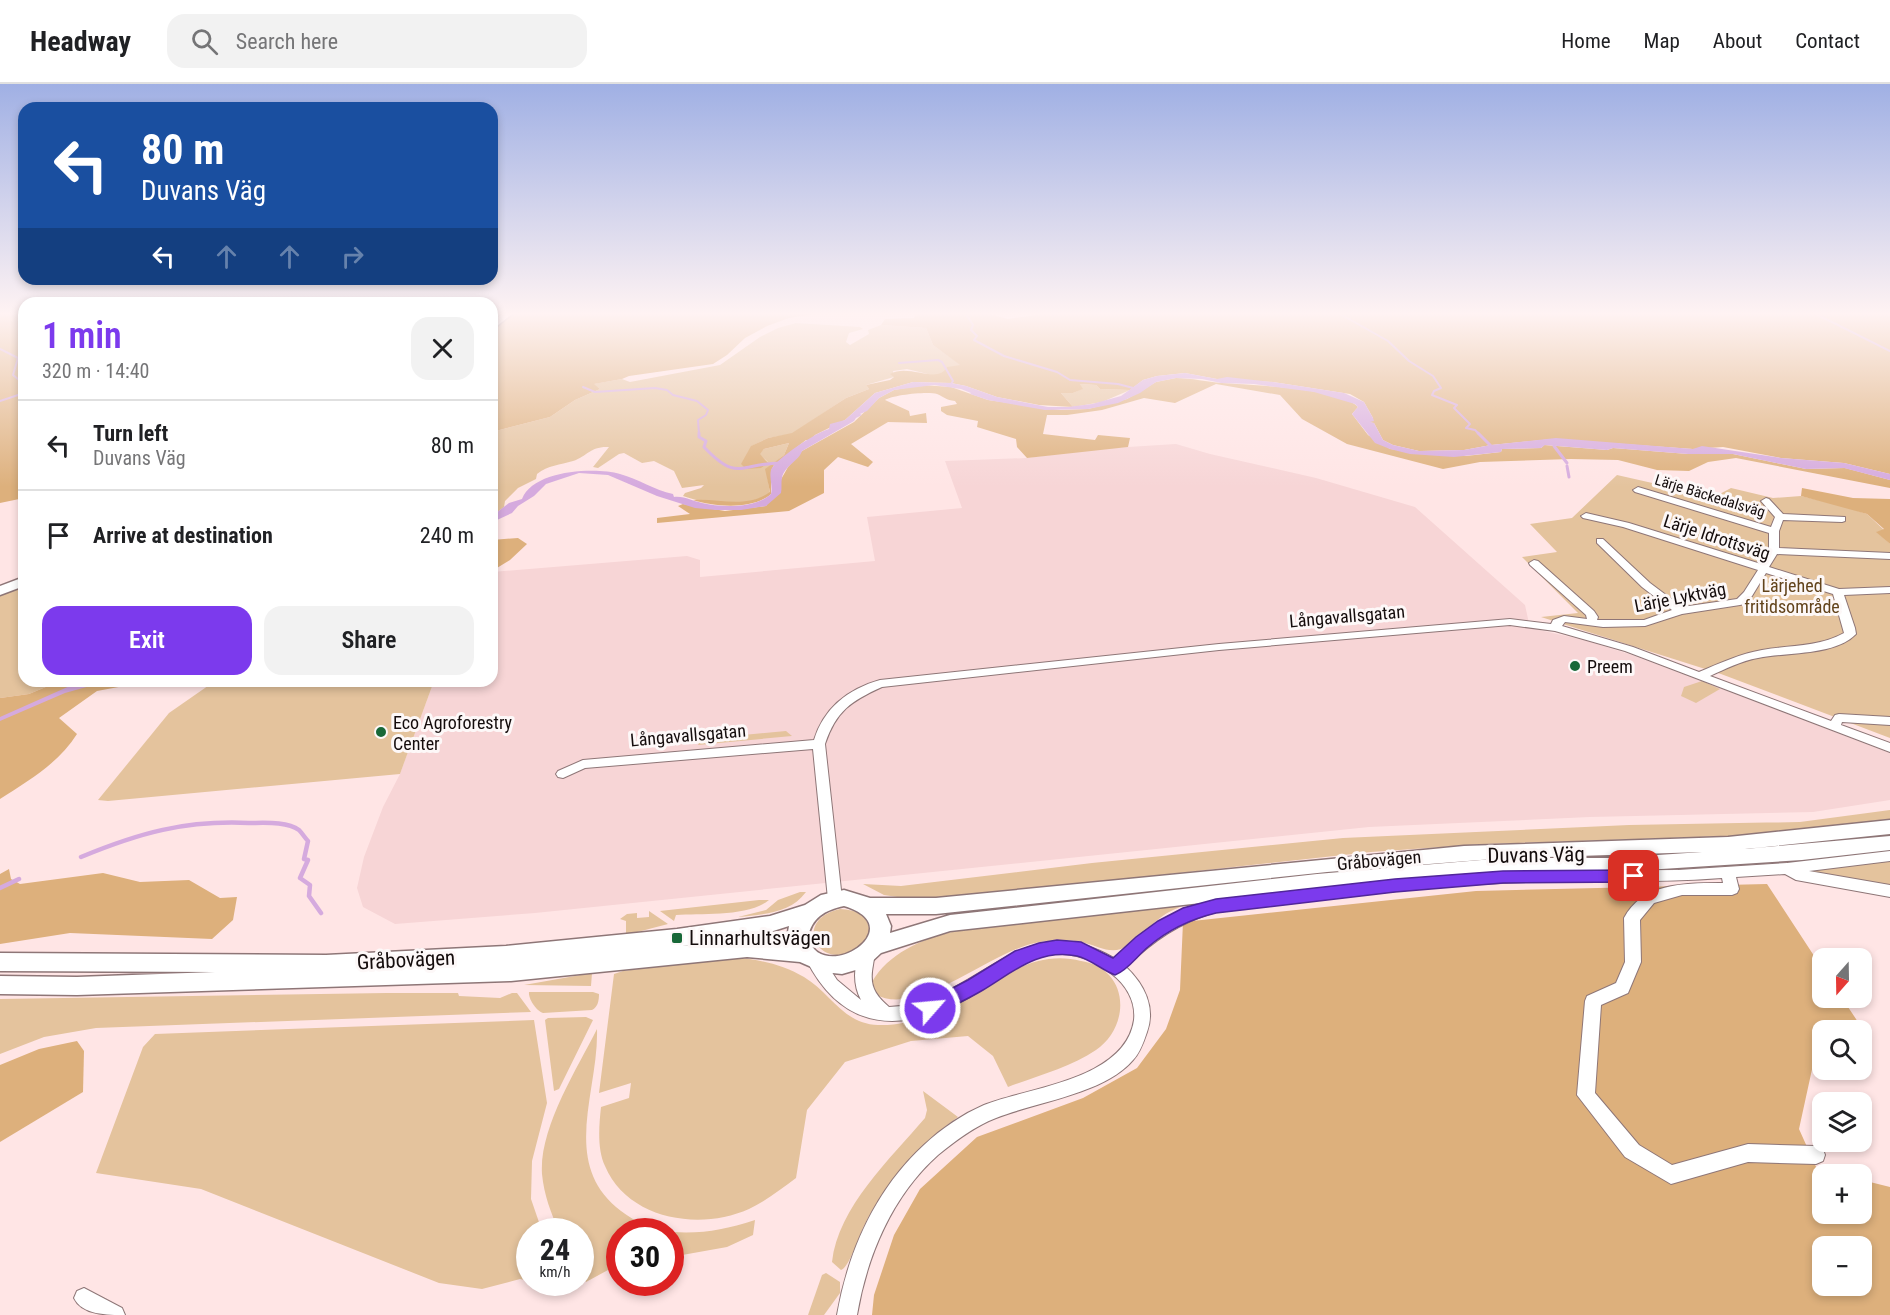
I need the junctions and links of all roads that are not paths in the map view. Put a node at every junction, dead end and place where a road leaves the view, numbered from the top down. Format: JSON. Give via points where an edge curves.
{"nodes":[{"id":1,"x":1638,"y":490,"type":"dead end"},
{"id":2,"x":1766,"y":501,"type":"dead end"},
{"id":3,"x":1586,"y":516,"type":"dead end"},
{"id":4,"x":1780,"y":517,"type":"junction"},
{"id":5,"x":1842,"y":519,"type":"dead end"},
{"id":6,"x":1774,"y":531,"type":"junction"},
{"id":7,"x":1600,"y":541,"type":"dead end"},
{"id":8,"x":1774,"y":550,"type":"junction"},
{"id":9,"x":1890,"y":556,"type":"edge"},
{"id":10,"x":1534,"y":563,"type":"dead end"},
{"id":11,"x":1762,"y":569,"type":"junction"},
{"id":12,"x":18,"y":584,"type":"edge"},
{"id":13,"x":1890,"y":590,"type":"edge"},
{"id":14,"x":0,"y":591,"type":"edge"},
{"id":15,"x":1838,"y":592,"type":"junction"},
{"id":16,"x":1680,"y":611,"type":"junction"},
{"id":17,"x":1590,"y":622,"type":"junction"},
{"id":18,"x":1556,"y":628,"type":"junction"},
{"id":19,"x":1701,"y":675,"type":"junction"},
{"id":20,"x":1890,"y":721,"type":"edge"},
{"id":21,"x":1834,"y":725,"type":"junction"},
{"id":22,"x":819,"y":744,"type":"junction"},
{"id":23,"x":1890,"y":748,"type":"edge"},
{"id":24,"x":562,"y":774,"type":"dead end"},
{"id":25,"x":1890,"y":827,"type":"edge"},
{"id":26,"x":1890,"y":843,"type":"edge"},
{"id":27,"x":1890,"y":856,"type":"edge"},
{"id":28,"x":1787,"y":868,"type":"junction"},
{"id":29,"x":1727,"y":872,"type":"junction"},
{"id":30,"x":1890,"y":891,"type":"edge"},
{"id":31,"x":835,"y":898,"type":"junction"},
{"id":32,"x":869,"y":906,"type":"junction"},
{"id":33,"x":807,"y":912,"type":"junction"},
{"id":34,"x":871,"y":951,"type":"junction"},
{"id":35,"x":811,"y":957,"type":"junction"},
{"id":36,"x":0,"y":962,"type":"edge"},
{"id":37,"x":1115,"y":967,"type":"junction"},
{"id":38,"x":0,"y":985,"type":"edge"},
{"id":39,"x":887,"y":1015,"type":"junction"},
{"id":40,"x":1816,"y":1155,"type":"dead end"},
{"id":41,"x":84,"y":1298,"type":"dead end"},
{"id":42,"x":115,"y":1315,"type":"edge"},
{"id":43,"x":847,"y":1315,"type":"edge"}],
"edges":[{"from":1,"to":6,"type":"street","name":"Lärje Bäckedalsväg"},
{"from":2,"to":4,"type":"street"},
{"from":3,"to":11,"type":"street","name":"Lärje Idrottsväg"},
{"from":4,"to":5,"type":"street"},
{"from":4,"to":6,"type":"street"},
{"from":6,"to":8,"type":"street"},
{"from":7,"to":16,"type":"street"},
{"from":8,"to":9,"type":"street"},
{"from":8,"to":11,"type":"street","name":"Lärje Lyktväg"},
{"from":10,"to":17,"type":"street","via":[[1590,613]]},
{"from":11,"to":15,"type":"street","name":"Lärje Idrottsväg"},
{"from":11,"to":16,"type":"street","name":"Lärje Lyktväg","via":[[1740,602]]},
{"from":12,"to":14,"type":"main road"},
{"from":13,"to":15,"type":"street","name":"Lärje Idrottsväg"},
{"from":15,"to":19,"type":"street","via":[[1850,628],[1846,637],[1746,656]]},
{"from":16,"to":17,"type":"street","name":"Lärje Lyktväg","via":[[1645,623]]},
{"from":17,"to":18,"type":"street","name":"Lärje Lyktväg","via":[[1564,619],[1557,622]]},
{"from":18,"to":19,"type":"street","name":"Långavallsgatan"},
{"from":18,"to":22,"type":"street","name":"Långavallsgatan","via":[[1481,623],[880,684],[842,703],[827,720]]},
{"from":19,"to":21,"type":"street","name":"Långavallsgatan"},
{"from":20,"to":21,"type":"street","via":[[1850,717],[1839,718]]},
{"from":21,"to":23,"type":"street","name":"Långavallsgatan"},
{"from":22,"to":24,"type":"street","name":"Långavallsgatan","via":[[582,764]]},
{"from":22,"to":31,"type":"street","name":"Långavallsgatan"},
{"from":25,"to":32,"type":"main road","name":"Gråbovägen","via":[[1728,844],[1464,853],[936,906]]},
{"from":26,"to":34,"type":"main road","name":"Gråbovägen","via":[[1802,853],[1614,865],[1501,866],[1317,882],[950,923]]},
{"from":27,"to":28,"type":"street","name":"Duvans Väg"},
{"from":28,"to":29,"type":"street","name":"Duvans Väg"},
{"from":28,"to":30,"type":"street","name":"Duvans Väg","via":[[1796,874]]},
{"from":29,"to":37,"type":"street","name":"Duvans Väg","via":[[1503,877],[1216,906],[1189,913],[1164,926]]},
{"from":29,"to":40,"type":"street","via":[[1732,889],[1682,889],[1649,899],[1632,918],[1634,962],[1622,988],[1593,1001],[1586,1095],[1632,1151],[1671,1176],[1748,1153]]},
{"from":31,"to":32,"type":"main road","name":"Gråbovägen","via":[[854,899]]},
{"from":31,"to":33,"type":"main road","name":"Gråbovägen"},
{"from":32,"to":34,"type":"main road","via":[[878,916],[881,928]]},
{"from":33,"to":35,"type":"main road","via":[[798,933],[802,948]]},
{"from":33,"to":36,"type":"main road","name":"Gråbovägen","via":[[770,924],[676,938],[517,954],[327,964]]},
{"from":34,"to":35,"type":"main road","name":"Gråbovägen","via":[[855,962],[841,965]]},
{"from":34,"to":39,"type":"street","via":[[862,978],[863,988],[866,997]]},
{"from":35,"to":38,"type":"main road","name":"Gråbovägen","via":[[747,948],[511,972]]},
{"from":35,"to":39,"type":"street","via":[[842,996],[867,1010]]},
{"from":37,"to":39,"type":"street","via":[[1081,949],[1039,951],[1021,956],[975,986],[930,1008],[900,1016]]},
{"from":37,"to":43,"type":"street","via":[[1135,987],[1143,1010],[1137,1038],[1127,1055],[1085,1081],[991,1111],[925,1155],[900,1184],[878,1220],[853,1284]]},
{"from":41,"to":42,"type":"street"}]}
